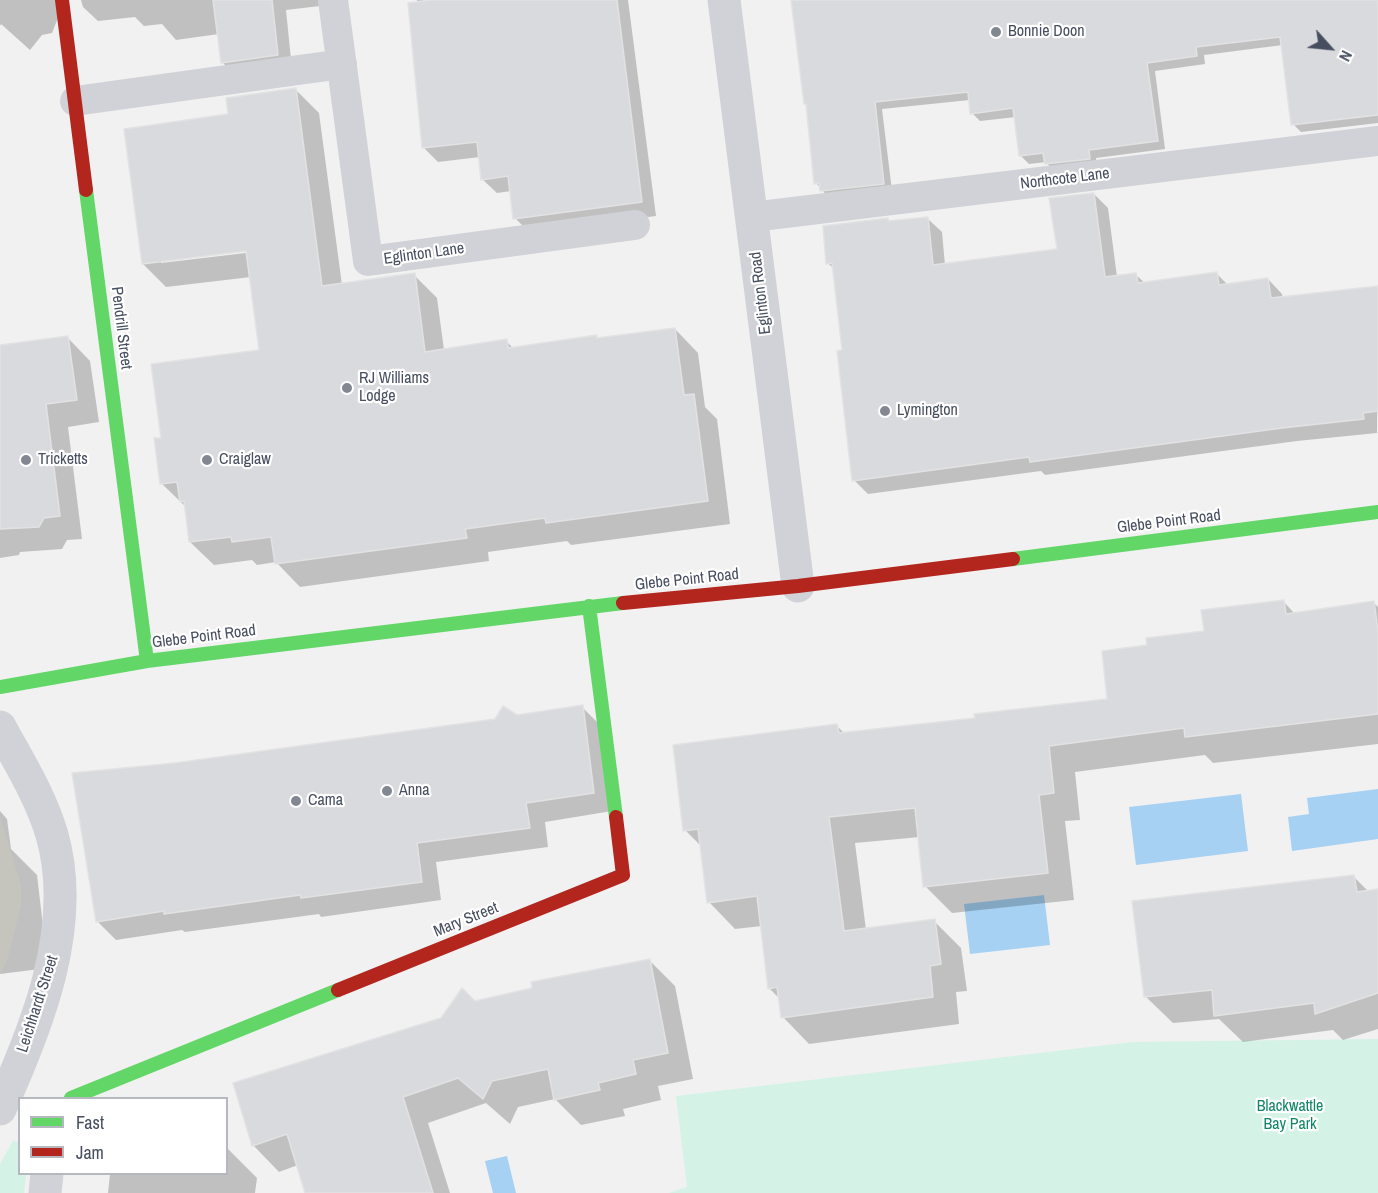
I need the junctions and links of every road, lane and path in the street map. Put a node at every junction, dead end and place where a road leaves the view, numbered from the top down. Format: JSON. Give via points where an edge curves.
{"nodes":[{"id":1,"x":62,"y":0,"type":"edge"},
{"id":2,"x":333,"y":0,"type":"edge"},
{"id":3,"x":724,"y":0,"type":"edge"},
{"id":4,"x":342,"y":64,"type":"junction"},
{"id":5,"x":75,"y":100,"type":"junction"},
{"id":6,"x":1378,"y":141,"type":"edge"},
{"id":7,"x":752,"y":217,"type":"junction"},
{"id":8,"x":635,"y":225,"type":"dead end"},
{"id":9,"x":1378,"y":512,"type":"edge"},
{"id":10,"x":798,"y":586,"type":"junction"},
{"id":11,"x":589,"y":606,"type":"junction"},
{"id":12,"x":147,"y":661,"type":"junction"},
{"id":13,"x":0,"y":687,"type":"edge"},
{"id":14,"x":0,"y":727,"type":"edge"},
{"id":15,"x":73,"y":1097,"type":"edge"},
{"id":16,"x":13,"y":1099,"type":"edge"},
{"id":17,"x":47,"y":1175,"type":"edge"},
{"id":18,"x":45,"y":1193,"type":"edge"}],
"edges":[{"from":1,"to":5,"type":"street","name":"Pendrill Street"},
{"from":2,"to":4,"type":"lane","name":"Eglinton Lane"},
{"from":3,"to":7,"type":"street","name":"Eglinton Road"},
{"from":4,"to":5,"type":"lane"},
{"from":4,"to":8,"type":"lane","name":"Eglinton Lane","via":[[368,261]]},
{"from":5,"to":12,"type":"street","name":"Pendrill Street"},
{"from":6,"to":7,"type":"lane","name":"Northcote Lane"},
{"from":7,"to":10,"type":"street","name":"Eglinton Road"},
{"from":9,"to":10,"type":"street","name":"Glebe Point Road"},
{"from":10,"to":11,"type":"street","name":"Glebe Point Road"},
{"from":11,"to":12,"type":"street","name":"Glebe Point Road"},
{"from":11,"to":15,"type":"street","name":"Mary Street","via":[[622,875]]},
{"from":12,"to":13,"type":"street","name":"Glebe Point Road"},
{"from":14,"to":16,"type":"street","name":"Leichhardt Street","via":[[42,805],[59,876],[59,922],[51,972]]},
{"from":17,"to":18,"type":"street"}]}
